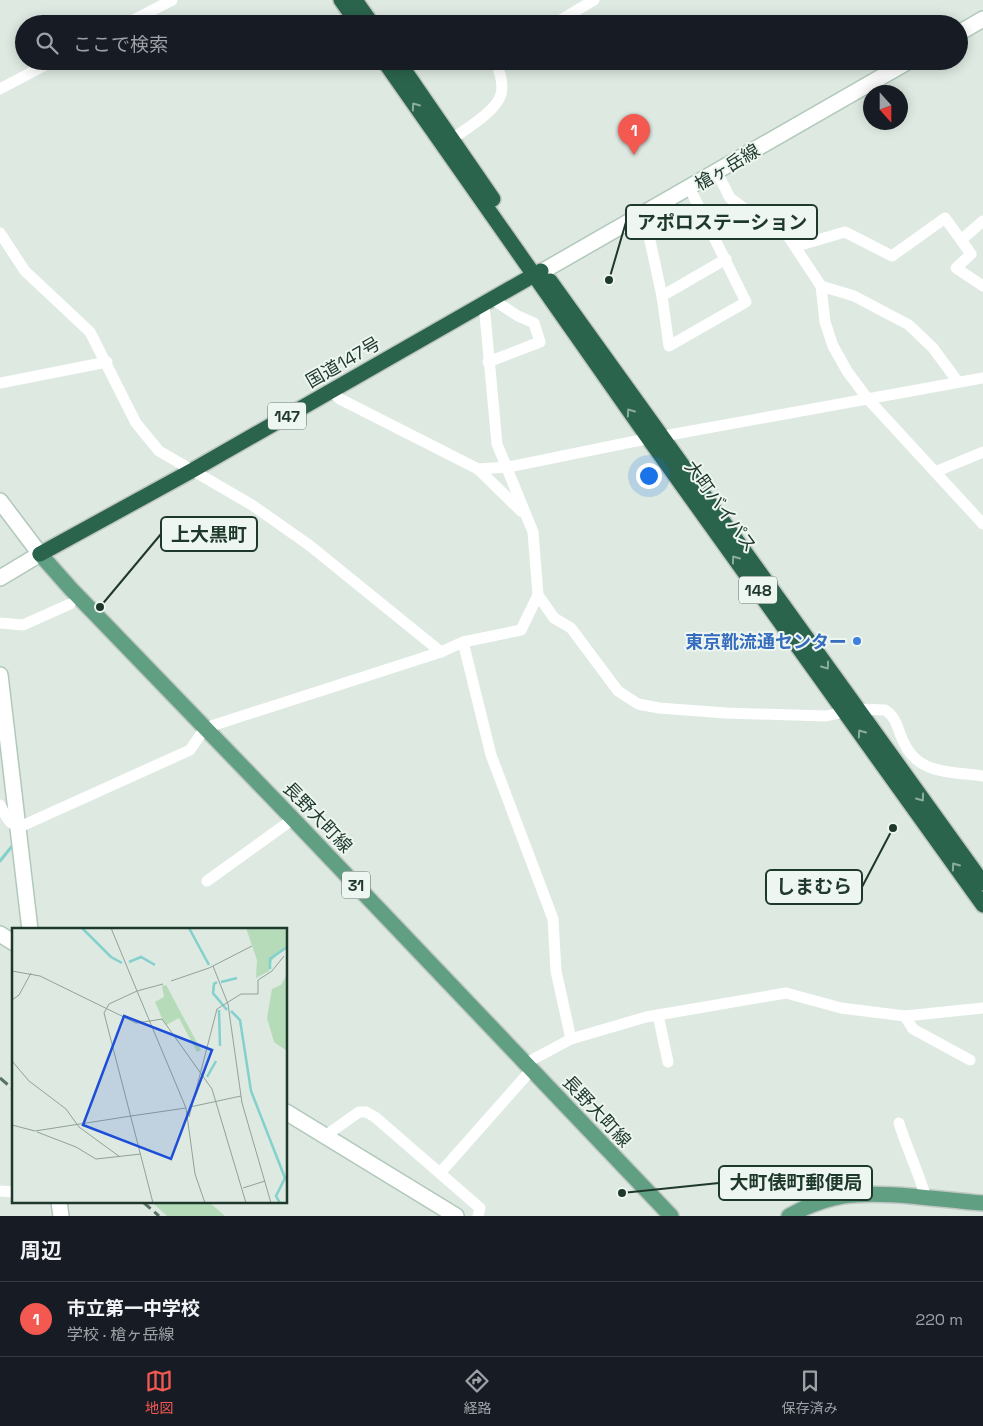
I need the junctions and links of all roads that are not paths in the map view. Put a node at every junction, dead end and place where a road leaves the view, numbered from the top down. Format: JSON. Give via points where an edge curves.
{"nodes":[{"id":1,"x":172,"y":0,"type":"edge"},
{"id":2,"x":342,"y":0,"type":"edge"},
{"id":3,"x":355,"y":0,"type":"edge"},
{"id":4,"x":594,"y":0,"type":"edge"},
{"id":5,"x":143,"y":15,"type":"edge"},
{"id":6,"x":352,"y":15,"type":"edge"},
{"id":7,"x":366,"y":15,"type":"edge"},
{"id":8,"x":569,"y":15,"type":"edge"},
{"id":9,"x":983,"y":19,"type":"edge"},
{"id":10,"x":968,"y":28,"type":"edge"},
{"id":11,"x":36,"y":70,"type":"edge"},
{"id":12,"x":391,"y":70,"type":"edge"},
{"id":13,"x":404,"y":70,"type":"edge"},
{"id":14,"x":499,"y":70,"type":"edge"},
{"id":15,"x":893,"y":70,"type":"edge"},
{"id":16,"x":0,"y":89,"type":"edge"},
{"id":17,"x":452,"y":140,"type":"junction"},
{"id":18,"x":717,"y":172,"type":"junction"},
{"id":19,"x":690,"y":188,"type":"junction"},
{"id":20,"x":644,"y":213,"type":"junction"},
{"id":21,"x":983,"y":221,"type":"edge"},
{"id":22,"x":0,"y":233,"type":"edge"},
{"id":23,"x":961,"y":240,"type":"junction"},
{"id":24,"x":797,"y":246,"type":"junction"},
{"id":25,"x":726,"y":259,"type":"junction"},
{"id":26,"x":538,"y":273,"type":"junction"},
{"id":27,"x":821,"y":286,"type":"junction"},
{"id":28,"x":983,"y":286,"type":"edge"},
{"id":29,"x":662,"y":296,"type":"junction"},
{"id":30,"x":488,"y":302,"type":"junction"},
{"id":31,"x":107,"y":362,"type":"junction"},
{"id":32,"x":488,"y":362,"type":"junction"},
{"id":33,"x":983,"y":378,"type":"edge"},
{"id":34,"x":958,"y":382,"type":"junction"},
{"id":35,"x":0,"y":384,"type":"edge"},
{"id":36,"x":330,"y":391,"type":"junction"},
{"id":37,"x":867,"y":398,"type":"junction"},
{"id":38,"x":656,"y":438,"type":"junction"},
{"id":39,"x":983,"y":452,"type":"edge"},
{"id":40,"x":508,"y":467,"type":"junction"},
{"id":41,"x":478,"y":469,"type":"junction"},
{"id":42,"x":193,"y":470,"type":"junction"},
{"id":43,"x":935,"y":472,"type":"junction"},
{"id":44,"x":0,"y":501,"type":"edge"},
{"id":45,"x":524,"y":514,"type":"junction"},
{"id":46,"x":983,"y":524,"type":"edge"},
{"id":47,"x":40,"y":554,"type":"junction"},
{"id":48,"x":0,"y":578,"type":"edge"},
{"id":49,"x":538,"y":595,"type":"junction"},
{"id":50,"x":70,"y":604,"type":"dead end"},
{"id":51,"x":0,"y":623,"type":"edge"},
{"id":52,"x":463,"y":642,"type":"junction"},
{"id":53,"x":441,"y":652,"type":"junction"},
{"id":54,"x":0,"y":675,"type":"edge"},
{"id":55,"x":852,"y":711,"type":"junction"},
{"id":56,"x":205,"y":728,"type":"junction"},
{"id":57,"x":983,"y":776,"type":"edge"},
{"id":58,"x":0,"y":805,"type":"edge"},
{"id":59,"x":294,"y":819,"type":"junction"},
{"id":60,"x":17,"y":827,"type":"junction"},
{"id":61,"x":207,"y":881,"type":"dead end"},
{"id":62,"x":983,"y":883,"type":"edge"},
{"id":63,"x":983,"y":905,"type":"edge"},
{"id":64,"x":30,"y":928,"type":"edge"},
{"id":65,"x":0,"y":934,"type":"edge"},
{"id":66,"x":12,"y":942,"type":"edge"},
{"id":67,"x":983,"y":1008,"type":"edge"},
{"id":68,"x":658,"y":1015,"type":"junction"},
{"id":69,"x":904,"y":1016,"type":"junction"},
{"id":70,"x":571,"y":1039,"type":"junction"},
{"id":71,"x":970,"y":1060,"type":"dead end"},
{"id":72,"x":668,"y":1062,"type":"dead end"},
{"id":73,"x":529,"y":1066,"type":"junction"},
{"id":74,"x":288,"y":1113,"type":"edge"},
{"id":75,"x":899,"y":1123,"type":"dead end"},
{"id":76,"x":325,"y":1136,"type":"junction"},
{"id":77,"x":440,"y":1173,"type":"junction"},
{"id":78,"x":926,"y":1198,"type":"junction"},
{"id":79,"x":983,"y":1203,"type":"edge"},
{"id":80,"x":456,"y":1216,"type":"edge"},
{"id":81,"x":478,"y":1216,"type":"edge"},
{"id":82,"x":671,"y":1216,"type":"edge"},
{"id":83,"x":789,"y":1216,"type":"edge"}],
"edges":[{"from":1,"to":5,"type":"street"},
{"from":2,"to":6,"type":"highway"},
{"from":3,"to":7,"type":"highway"},
{"from":4,"to":8,"type":"street"},
{"from":9,"to":10,"type":"street"},
{"from":11,"to":16,"type":"street"},
{"from":26,"to":12,"type":"highway","one_way":true},
{"from":13,"to":17,"type":"highway"},
{"from":14,"to":17,"type":"street","via":[[500,96],[487,114]]},
{"from":15,"to":18,"type":"street","name":"槍ヶ岳線"},
{"from":17,"to":26,"type":"highway"},
{"from":18,"to":19,"type":"street","name":"槍ヶ岳線"},
{"from":18,"to":24,"type":"street","via":[[730,198],[764,223],[780,224]]},
{"from":19,"to":20,"type":"street","name":"槍ヶ岳線"},
{"from":19,"to":25,"type":"street"},
{"from":20,"to":26,"type":"street","name":"槍ヶ岳線"},
{"from":20,"to":29,"type":"street"},
{"from":21,"to":23,"type":"street"},
{"from":22,"to":31,"type":"street","via":[[25,271],[90,332]]},
{"from":23,"to":24,"type":"street","via":[[946,218],[892,256],[845,232]]},
{"from":23,"to":28,"type":"street","via":[[971,254],[956,268]]},
{"from":24,"to":27,"type":"street"},
{"from":25,"to":29,"type":"street"},
{"from":25,"to":29,"type":"street","via":[[746,302],[669,346]]},
{"from":26,"to":30,"type":"highway","name":"国道147号","number":"147"},
{"from":26,"to":38,"type":"highway","name":"大町バイパス","number":"148"},
{"from":27,"to":34,"type":"street","via":[[854,296],[909,325],[933,348]]},
{"from":27,"to":37,"type":"street","via":[[826,322],[834,346]]},
{"from":30,"to":32,"type":"street"},
{"from":30,"to":32,"type":"street","via":[[534,323],[540,342]]},
{"from":30,"to":36,"type":"highway","name":"国道147号","number":"147"},
{"from":31,"to":35,"type":"street"},
{"from":31,"to":42,"type":"street","via":[[136,423],[149,440],[159,451]]},
{"from":32,"to":40,"type":"street","via":[[498,444]]},
{"from":33,"to":34,"type":"street"},
{"from":34,"to":37,"type":"street"},
{"from":36,"to":41,"type":"street"},
{"from":36,"to":42,"type":"highway","name":"国道147号","number":"147"},
{"from":37,"to":38,"type":"street"},
{"from":37,"to":43,"type":"street"},
{"from":38,"to":40,"type":"street"},
{"from":38,"to":55,"type":"highway","name":"大町バイパス","number":"148"},
{"from":39,"to":43,"type":"street"},
{"from":40,"to":41,"type":"street"},
{"from":40,"to":45,"type":"street"},
{"from":41,"to":45,"type":"street"},
{"from":42,"to":47,"type":"highway","name":"国道147号","number":"147"},
{"from":42,"to":53,"type":"street","via":[[252,505],[309,545]]},
{"from":43,"to":46,"type":"street"},
{"from":44,"to":47,"type":"street"},
{"from":45,"to":49,"type":"street","via":[[533,532]]},
{"from":47,"to":48,"type":"street"},
{"from":47,"to":56,"type":"main road","name":"長野大町線","number":"31"},
{"from":49,"to":52,"type":"street","via":[[522,630]]},
{"from":49,"to":55,"type":"street","via":[[554,618],[571,628],[618,691],[638,704],[726,713],[826,716]]},
{"from":50,"to":51,"type":"street","via":[[23,625]]},
{"from":52,"to":53,"type":"street"},
{"from":52,"to":70,"type":"street","via":[[491,755],[553,919],[556,971]]},
{"from":53,"to":56,"type":"street"},
{"from":54,"to":60,"type":"street"},
{"from":55,"to":57,"type":"street","via":[[885,710],[891,714],[910,754],[920,764],[938,770]]},
{"from":55,"to":62,"type":"highway","name":"大町バイパス","number":"148","one_way":true},
{"from":63,"to":55,"type":"highway","name":"大町バイパス","number":"148","one_way":true},
{"from":56,"to":59,"type":"main road","name":"長野大町線","number":"31"},
{"from":56,"to":60,"type":"street","via":[[190,750]]},
{"from":58,"to":60,"type":"street"},
{"from":59,"to":61,"type":"street"},
{"from":59,"to":73,"type":"main road","name":"長野大町線","number":"31"},
{"from":60,"to":64,"type":"street"},
{"from":65,"to":66,"type":"street"},
{"from":67,"to":69,"type":"street"},
{"from":68,"to":69,"type":"street","via":[[786,993],[841,1008]]},
{"from":68,"to":70,"type":"street"},
{"from":68,"to":72,"type":"street"},
{"from":69,"to":71,"type":"street","via":[[913,1029]]},
{"from":70,"to":73,"type":"street"},
{"from":73,"to":77,"type":"street"},
{"from":73,"to":82,"type":"main road","name":"長野大町線","number":"31"},
{"from":74,"to":76,"type":"street"},
{"from":75,"to":78,"type":"street"},
{"from":76,"to":77,"type":"street","via":[[359,1112],[366,1112]]},
{"from":76,"to":80,"type":"street"},
{"from":77,"to":81,"type":"street","via":[[480,1208]]},
{"from":78,"to":79,"type":"main road"},
{"from":78,"to":83,"type":"main road","via":[[843,1196]]}]}
